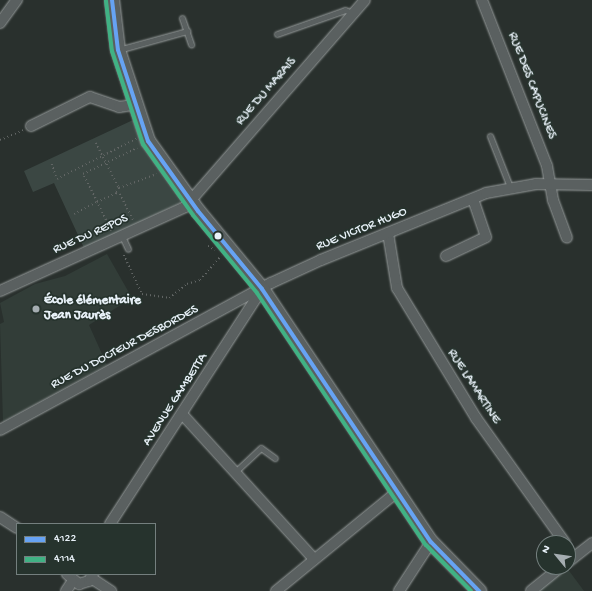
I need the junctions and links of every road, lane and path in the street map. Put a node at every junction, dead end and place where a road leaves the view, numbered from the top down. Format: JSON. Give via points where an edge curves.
{"nodes":[{"id":1,"x":17,"y":0,"type":"edge"},
{"id":2,"x":112,"y":0,"type":"edge"},
{"id":3,"x":364,"y":0,"type":"edge"},
{"id":4,"x":482,"y":0,"type":"edge"},
{"id":5,"x":353,"y":13,"type":"junction"},
{"id":6,"x":182,"y":18,"type":"dead end"},
{"id":7,"x":0,"y":23,"type":"edge"},
{"id":8,"x":187,"y":31,"type":"junction"},
{"id":9,"x":277,"y":34,"type":"dead end"},
{"id":10,"x":191,"y":44,"type":"dead end"},
{"id":11,"x":118,"y":50,"type":"junction"},
{"id":12,"x":134,"y":105,"type":"junction"},
{"id":13,"x":31,"y":126,"type":"joint"},
{"id":14,"x":490,"y":136,"type":"dead end"},
{"id":15,"x":140,"y":137,"type":"dead end"},
{"id":16,"x":0,"y":140,"type":"edge"},
{"id":17,"x":96,"y":143,"type":"dead end"},
{"id":18,"x":137,"y":148,"type":"dead end"},
{"id":19,"x":103,"y":156,"type":"junction"},
{"id":20,"x":107,"y":163,"type":"junction"},
{"id":21,"x":52,"y":164,"type":"dead end"},
{"id":22,"x":157,"y":174,"type":"dead end"},
{"id":23,"x":552,"y":183,"type":"junction"},
{"id":24,"x":592,"y":185,"type":"edge"},
{"id":25,"x":510,"y":187,"type":"junction"},
{"id":26,"x":119,"y":188,"type":"junction"},
{"id":27,"x":121,"y":190,"type":"junction"},
{"id":28,"x":116,"y":193,"type":"junction"},
{"id":29,"x":120,"y":194,"type":"junction"},
{"id":30,"x":473,"y":199,"type":"junction"},
{"id":31,"x":190,"y":201,"type":"junction"},
{"id":32,"x":97,"y":202,"type":"junction"},
{"id":33,"x":74,"y":214,"type":"dead end"},
{"id":34,"x":138,"y":228,"type":"junction"},
{"id":35,"x":388,"y":233,"type":"junction"},
{"id":36,"x":118,"y":238,"type":"junction"},
{"id":37,"x":567,"y":238,"type":"dead end"},
{"id":38,"x":226,"y":245,"type":"junction"},
{"id":39,"x":128,"y":249,"type":"dead end"},
{"id":40,"x":122,"y":250,"type":"dead end"},
{"id":41,"x":446,"y":256,"type":"dead end"},
{"id":42,"x":262,"y":288,"type":"junction"},
{"id":43,"x":0,"y":291,"type":"edge"},
{"id":44,"x":182,"y":414,"type":"junction"},
{"id":45,"x":0,"y":430,"type":"edge"},
{"id":46,"x":275,"y":458,"type":"dead end"},
{"id":47,"x":234,"y":472,"type":"junction"},
{"id":48,"x":397,"y":492,"type":"junction"},
{"id":49,"x":0,"y":517,"type":"edge"},
{"id":50,"x":111,"y":523,"type":"edge"},
{"id":51,"x":16,"y":527,"type":"edge"},
{"id":52,"x":559,"y":535,"type":"edge"},
{"id":53,"x":431,"y":542,"type":"junction"},
{"id":54,"x":592,"y":543,"type":"edge"},
{"id":55,"x":576,"y":555,"type":"edge"},
{"id":56,"x":314,"y":559,"type":"junction"},
{"id":57,"x":551,"y":575,"type":"edge"},
{"id":58,"x":92,"y":576,"type":"edge"},
{"id":59,"x":69,"y":578,"type":"edge"},
{"id":60,"x":66,"y":591,"type":"edge"},
{"id":61,"x":111,"y":591,"type":"edge"},
{"id":62,"x":276,"y":591,"type":"edge"},
{"id":63,"x":399,"y":591,"type":"edge"},
{"id":64,"x":479,"y":591,"type":"edge"},
{"id":65,"x":531,"y":591,"type":"edge"}],
"edges":[{"from":1,"to":7,"type":"street"},
{"from":2,"to":11,"type":"street"},
{"from":3,"to":5,"type":"street","name":"RUE DU MARAIS"},
{"from":4,"to":23,"type":"street","name":"RUE DES CAPUCINES"},
{"from":5,"to":9,"type":"lane","via":[[345,10]]},
{"from":5,"to":31,"type":"street","name":"RUE DU MARAIS"},
{"from":6,"to":8,"type":"lane"},
{"from":8,"to":10,"type":"lane"},
{"from":8,"to":11,"type":"lane"},
{"from":11,"to":12,"type":"street"},
{"from":12,"to":13,"type":"street","via":[[119,107],[90,97]]},
{"from":12,"to":31,"type":"street","via":[[148,141]]},
{"from":13,"to":16,"type":"path"},
{"from":14,"to":25,"type":"lane"},
{"from":15,"to":19,"type":"path"},
{"from":17,"to":19,"type":"path"},
{"from":18,"to":20,"type":"path"},
{"from":19,"to":20,"type":"path"},
{"from":19,"to":21,"type":"path","via":[[57,179]]},
{"from":20,"to":26,"type":"path"},
{"from":20,"to":32,"type":"path","via":[[83,174]]},
{"from":22,"to":27,"type":"path"},
{"from":23,"to":24,"type":"street","name":"RUE VICTOR HUGO"},
{"from":23,"to":25,"type":"street","name":"RUE VICTOR HUGO"},
{"from":23,"to":37,"type":"street","via":[[553,200]]},
{"from":25,"to":30,"type":"street","name":"RUE VICTOR HUGO"},
{"from":26,"to":27,"type":"path"},
{"from":26,"to":28,"type":"path"},
{"from":27,"to":29,"type":"path"},
{"from":28,"to":29,"type":"path"},
{"from":28,"to":32,"type":"path"},
{"from":29,"to":34,"type":"path"},
{"from":30,"to":35,"type":"street","name":"RUE VICTOR HUGO"},
{"from":30,"to":41,"type":"street","via":[[486,237]]},
{"from":31,"to":34,"type":"street","name":"RUE DU REPOS","via":[[185,207]]},
{"from":31,"to":38,"type":"street"},
{"from":32,"to":33,"type":"path"},
{"from":32,"to":36,"type":"path"},
{"from":34,"to":36,"type":"street","name":"RUE DU REPOS"},
{"from":35,"to":42,"type":"street","name":"RUE VICTOR HUGO"},
{"from":35,"to":52,"type":"street","name":"RUE LAMARTINE","via":[[397,288],[476,418]]},
{"from":36,"to":39,"type":"lane"},
{"from":36,"to":43,"type":"street","name":"RUE DU REPOS"},
{"from":38,"to":40,"type":"path","via":[[218,264],[200,280],[187,284],[169,298],[142,294]]},
{"from":38,"to":42,"type":"street"},
{"from":42,"to":44,"type":"street","name":"AVENUE GAMBETTA"},
{"from":42,"to":45,"type":"street","name":"RUE DU DOCTEUR DESBORDES"},
{"from":42,"to":48,"type":"street"},
{"from":44,"to":47,"type":"street"},
{"from":44,"to":50,"type":"street","name":"AVENUE GAMBETTA"},
{"from":46,"to":47,"type":"lane","via":[[261,448]]},
{"from":47,"to":56,"type":"street"},
{"from":48,"to":53,"type":"street"},
{"from":48,"to":56,"type":"street"},
{"from":49,"to":51,"type":"street"},
{"from":53,"to":63,"type":"street"},
{"from":53,"to":64,"type":"street"},
{"from":54,"to":55,"type":"street"},
{"from":56,"to":62,"type":"street"},
{"from":57,"to":65,"type":"street"},
{"from":58,"to":59,"type":"street","via":[[82,584]]},
{"from":58,"to":61,"type":"street"},
{"from":59,"to":60,"type":"street"}]}
